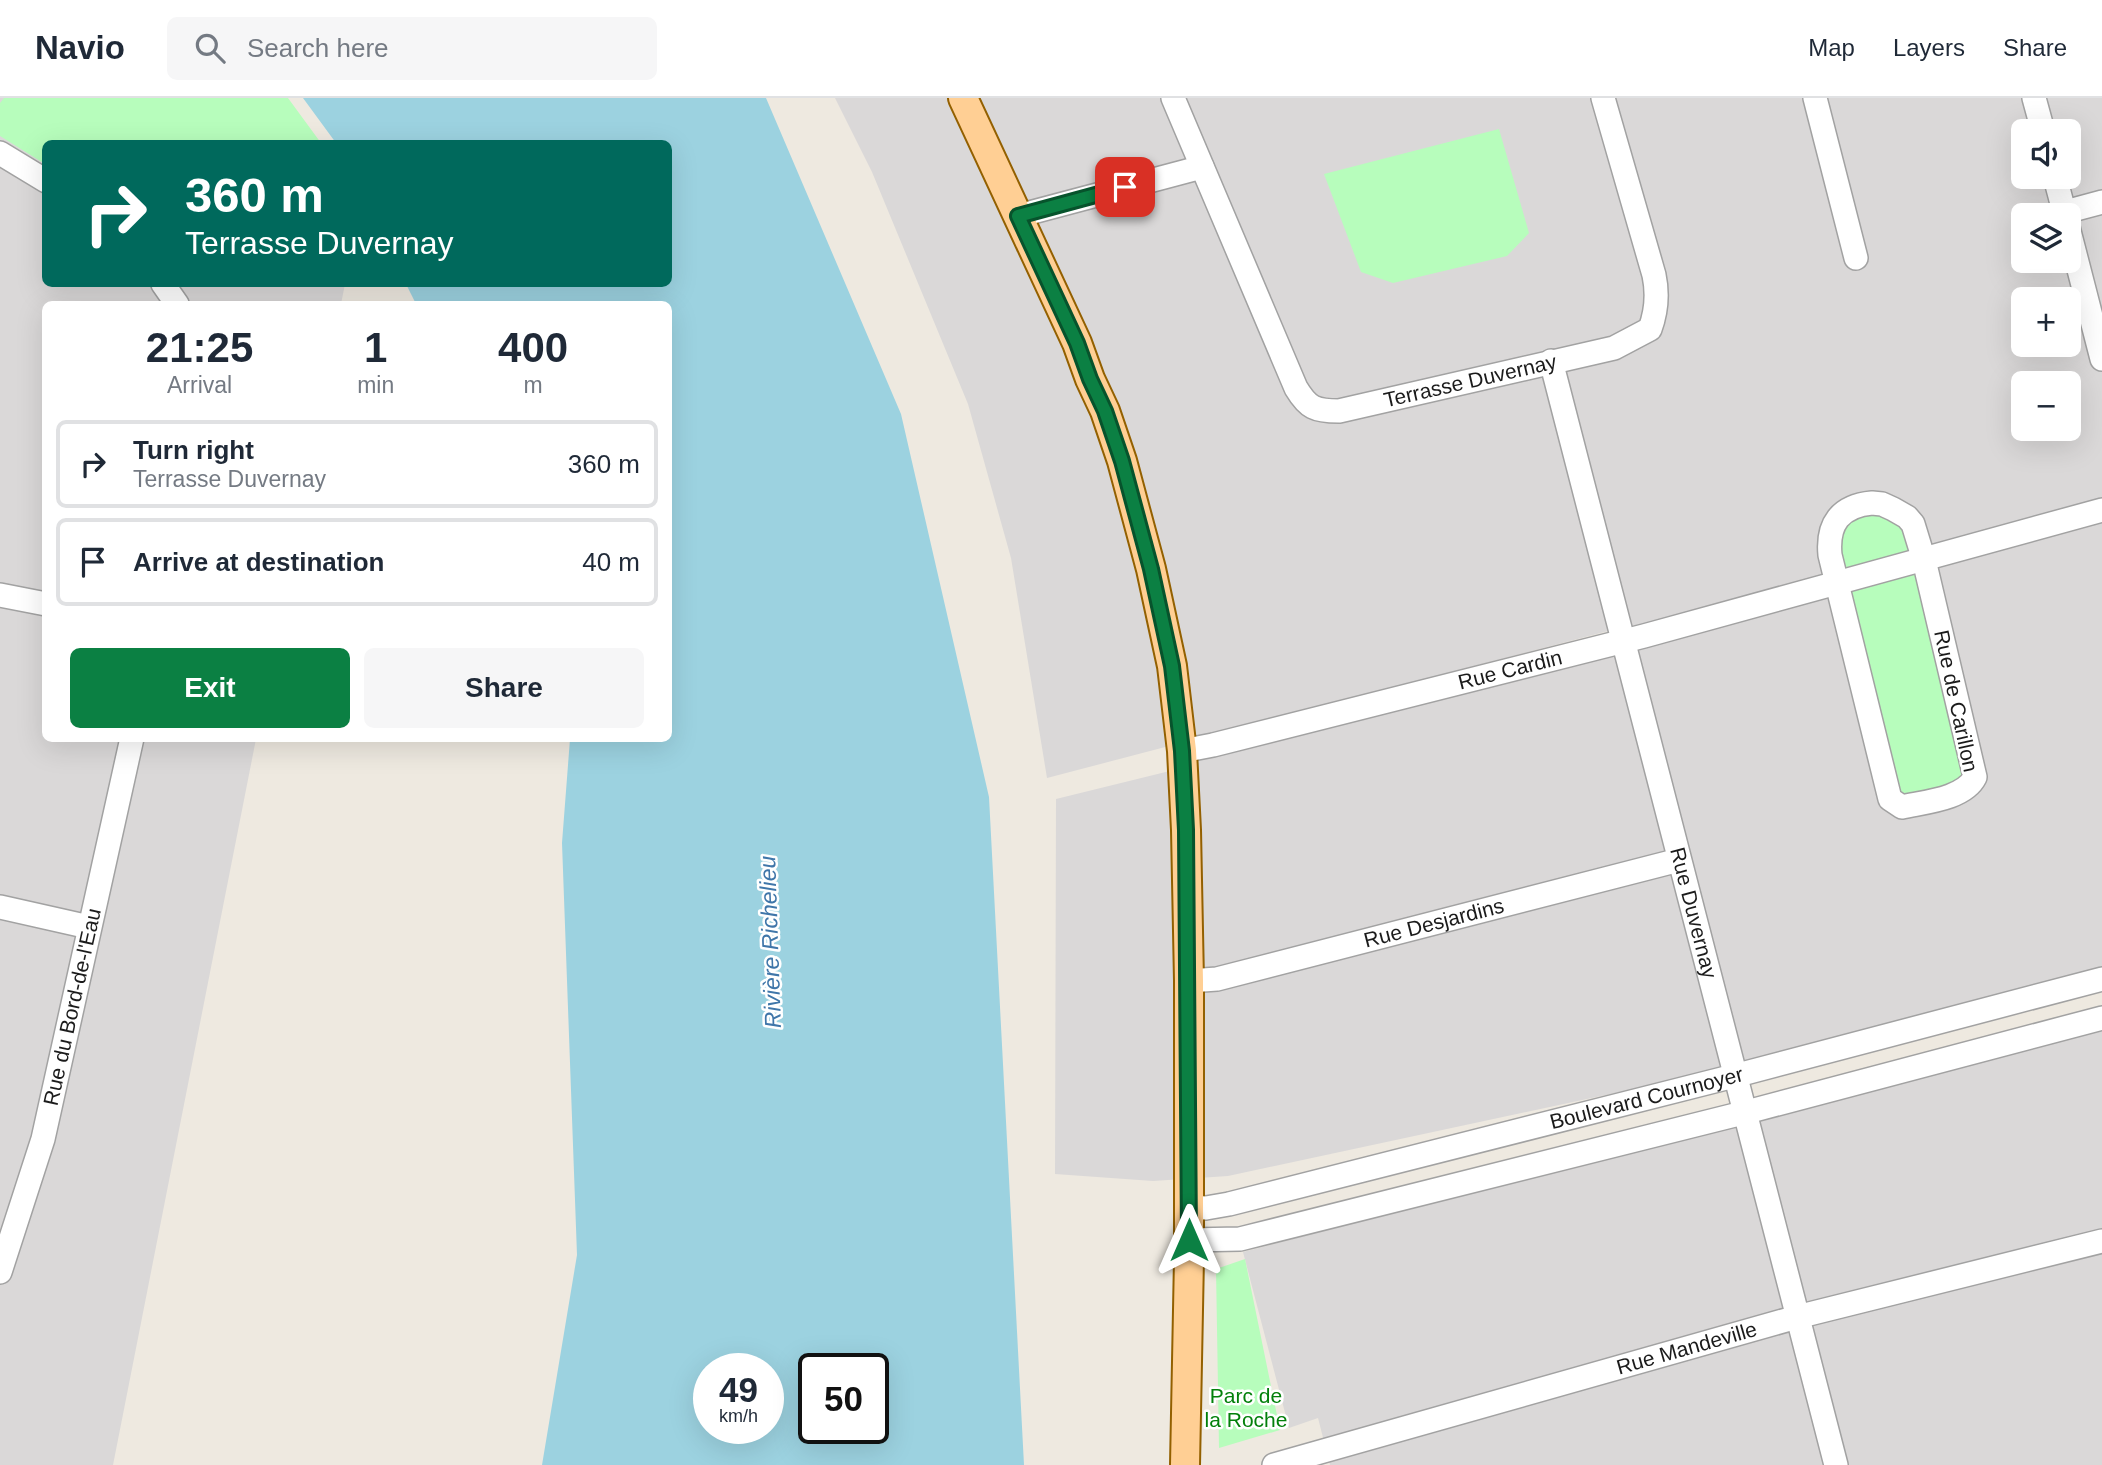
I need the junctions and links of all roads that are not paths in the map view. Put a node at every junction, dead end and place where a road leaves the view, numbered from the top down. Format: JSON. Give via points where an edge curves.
{"nodes":[{"id":1,"x":963,"y":98,"type":"edge"},
{"id":2,"x":1173,"y":98,"type":"edge"},
{"id":3,"x":1603,"y":98,"type":"edge"},
{"id":4,"x":1815,"y":98,"type":"edge"},
{"id":5,"x":2034,"y":98,"type":"edge"},
{"id":6,"x":2040,"y":119,"type":"edge"},
{"id":7,"x":0,"y":153,"type":"edge"},
{"id":8,"x":1202,"y":167,"type":"junction"},
{"id":9,"x":42,"y":179,"type":"edge"},
{"id":10,"x":2102,"y":202,"type":"edge"},
{"id":11,"x":2081,"y":211,"type":"edge"},
{"id":12,"x":1018,"y":216,"type":"junction"},
{"id":13,"x":1856,"y":258,"type":"dead end"},
{"id":14,"x":2080,"y":273,"type":"edge"},
{"id":15,"x":2102,"y":359,"type":"edge"},
{"id":16,"x":1551,"y":361,"type":"junction"},
{"id":17,"x":2102,"y":510,"type":"edge"},
{"id":18,"x":1924,"y":560,"type":"junction"},
{"id":19,"x":1837,"y":583,"type":"junction"},
{"id":20,"x":0,"y":595,"type":"edge"},
{"id":21,"x":42,"y":603,"type":"edge"},
{"id":22,"x":1623,"y":641,"type":"junction"},
{"id":23,"x":131,"y":742,"type":"edge"},
{"id":24,"x":1182,"y":751,"type":"junction"},
{"id":25,"x":1679,"y":860,"type":"junction"},
{"id":26,"x":0,"y":907,"type":"edge"},
{"id":27,"x":89,"y":927,"type":"junction"},
{"id":28,"x":2102,"y":979,"type":"edge"},
{"id":29,"x":1189,"y":981,"type":"junction"},
{"id":30,"x":2102,"y":1018,"type":"edge"},
{"id":31,"x":1734,"y":1076,"type":"junction"},
{"id":32,"x":1744,"y":1113,"type":"junction"},
{"id":33,"x":1189,"y":1207,"type":"junction"},
{"id":34,"x":1189,"y":1240,"type":"junction"},
{"id":35,"x":2102,"y":1241,"type":"edge"},
{"id":36,"x":0,"y":1272,"type":"edge"},
{"id":37,"x":1797,"y":1317,"type":"junction"},
{"id":38,"x":1185,"y":1465,"type":"edge"},
{"id":39,"x":1274,"y":1465,"type":"edge"},
{"id":40,"x":1836,"y":1465,"type":"edge"}],
"edges":[{"from":1,"to":12,"type":"main road"},
{"from":2,"to":8,"type":"street","name":"Terrasse Duvernay"},
{"from":3,"to":16,"type":"street","name":"Terrasse Duvernay","via":[[1654,275],[1658,293],[1655,314],[1650,329],[1614,348]]},
{"from":4,"to":13,"type":"street"},
{"from":5,"to":6,"type":"street"},
{"from":7,"to":9,"type":"street"},
{"from":8,"to":12,"type":"street"},
{"from":8,"to":16,"type":"street","name":"Terrasse Duvernay","via":[[1296,388],[1311,407],[1339,411]]},
{"from":10,"to":11,"type":"street"},
{"from":12,"to":24,"type":"main road","via":[[1077,343],[1122,461],[1164,623]]},
{"from":14,"to":15,"type":"street"},
{"from":16,"to":22,"type":"street","name":"Rue Duvernay"},
{"from":17,"to":18,"type":"street","name":"Rue Cardin"},
{"from":18,"to":19,"type":"street","name":"Rue Cardin"},
{"from":18,"to":19,"type":"street","via":[[1907,517],[1882,504],[1861,504],[1837,519],[1828,539]]},
{"from":18,"to":19,"type":"street","name":"Rue de Carillon","via":[[1975,777],[1957,794],[1902,807],[1890,799]]},
{"from":19,"to":22,"type":"street","name":"Rue Cardin"},
{"from":20,"to":21,"type":"street"},
{"from":22,"to":24,"type":"street","name":"Rue Cardin"},
{"from":22,"to":25,"type":"street","name":"Rue Duvernay"},
{"from":23,"to":27,"type":"street","name":"Rue du Bord-de-l'Eau"},
{"from":24,"to":29,"type":"main road"},
{"from":25,"to":29,"type":"street","name":"Rue Desjardins","via":[[1217,979]]},
{"from":25,"to":31,"type":"street","name":"Rue Duvernay"},
{"from":26,"to":27,"type":"street"},
{"from":27,"to":36,"type":"street","name":"Rue du Bord-de-l'Eau","via":[[43,1139]]},
{"from":28,"to":31,"type":"street","name":"Boulevard Cournoyer"},
{"from":29,"to":33,"type":"main road"},
{"from":30,"to":32,"type":"street","name":"Boulevard Cournoyer"},
{"from":31,"to":32,"type":"street","name":"Rue Duvernay"},
{"from":31,"to":33,"type":"street","name":"Boulevard Cournoyer","via":[[1228,1204]]},
{"from":32,"to":34,"type":"street","name":"Boulevard Cournoyer","via":[[1240,1239]]},
{"from":32,"to":37,"type":"street","name":"Rue Duvernay"},
{"from":33,"to":34,"type":"main road"},
{"from":34,"to":38,"type":"main road"},
{"from":35,"to":37,"type":"street","name":"Rue Mandeville"},
{"from":37,"to":39,"type":"street","name":"Rue Mandeville"},
{"from":37,"to":40,"type":"street","name":"Rue Duvernay"}]}
